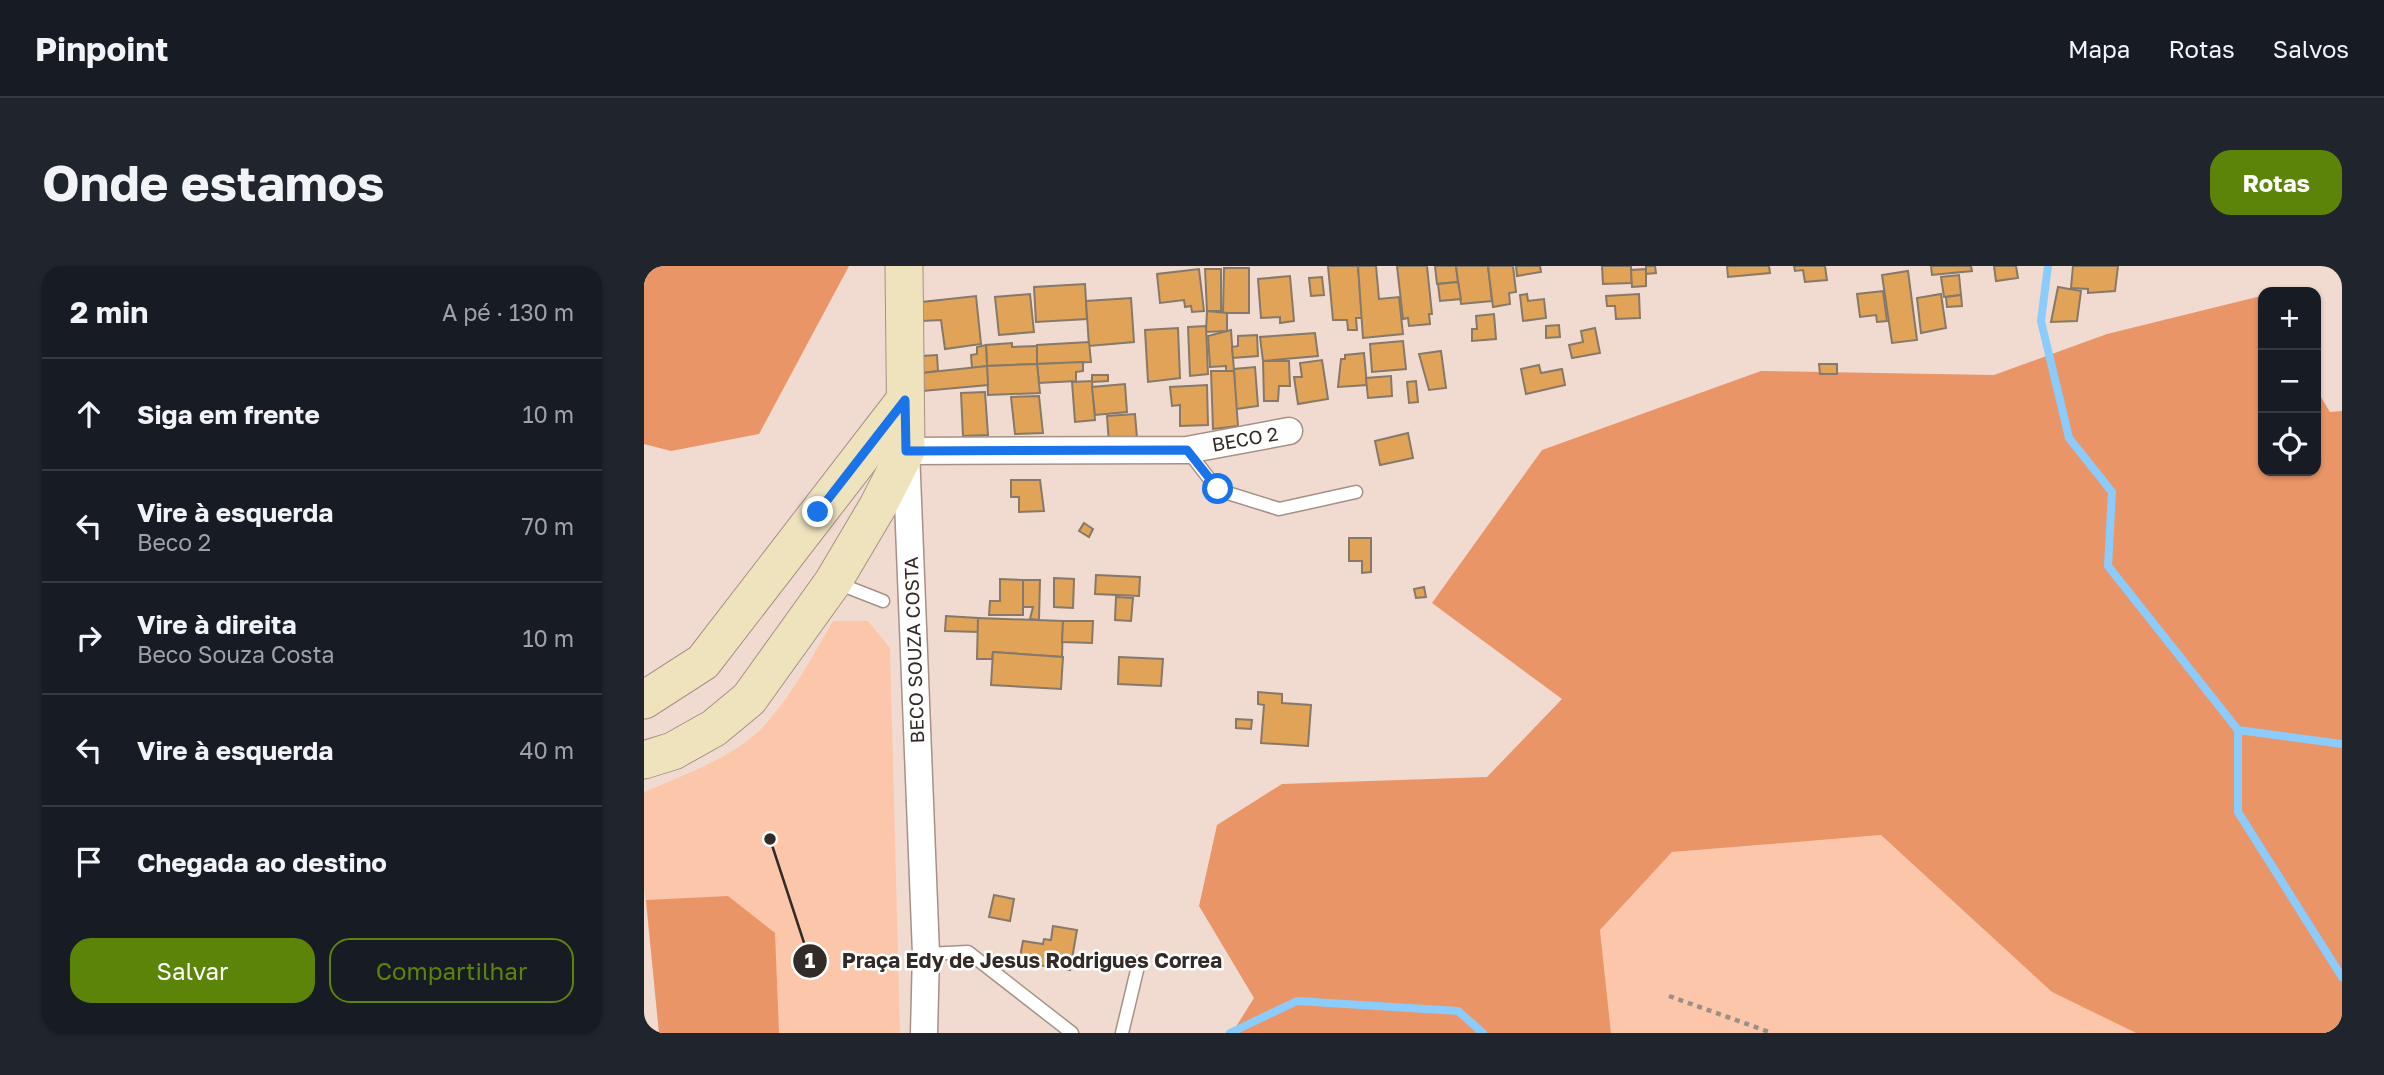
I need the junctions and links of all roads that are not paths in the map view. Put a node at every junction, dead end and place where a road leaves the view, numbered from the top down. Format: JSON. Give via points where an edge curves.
{"nodes":[{"id":1,"x":904,"y":266,"type":"edge"},
{"id":2,"x":905,"y":400,"type":"junction"},
{"id":3,"x":1289,"y":431,"type":"dead end"},
{"id":4,"x":1187,"y":450,"type":"junction"},
{"id":5,"x":906,"y":451,"type":"junction"},
{"id":6,"x":1356,"y":492,"type":"dead end"},
{"id":7,"x":833,"y":582,"type":"junction"},
{"id":8,"x":883,"y":601,"type":"dead end"},
{"id":9,"x":644,"y":700,"type":"edge"},
{"id":10,"x":644,"y":760,"type":"edge"},
{"id":11,"x":926,"y":954,"type":"junction"},
{"id":12,"x":1139,"y":962,"type":"dead end"},
{"id":13,"x":924,"y":1033,"type":"edge"},
{"id":14,"x":1072,"y":1033,"type":"edge"},
{"id":15,"x":1122,"y":1033,"type":"edge"}],
"edges":[{"from":1,"to":2,"type":"street","name":"BECO SOUZA COSTA"},
{"from":2,"to":5,"type":"street","name":"BECO SOUZA COSTA"},
{"from":2,"to":9,"type":"street","via":[[703,662]]},
{"from":3,"to":4,"type":"street","name":"BECO 2"},
{"from":4,"to":5,"type":"street","name":"BECO 2"},
{"from":4,"to":6,"type":"lane","via":[[1218,489],[1279,509]]},
{"from":5,"to":7,"type":"street"},
{"from":5,"to":11,"type":"street","name":"BECO SOUZA COSTA"},
{"from":7,"to":8,"type":"lane"},
{"from":7,"to":10,"type":"street","via":[[749,699],[714,728],[673,751]]},
{"from":11,"to":13,"type":"street","name":"BECO SOUZA COSTA"},
{"from":11,"to":14,"type":"lane","via":[[968,952]]},
{"from":12,"to":15,"type":"lane"}]}
